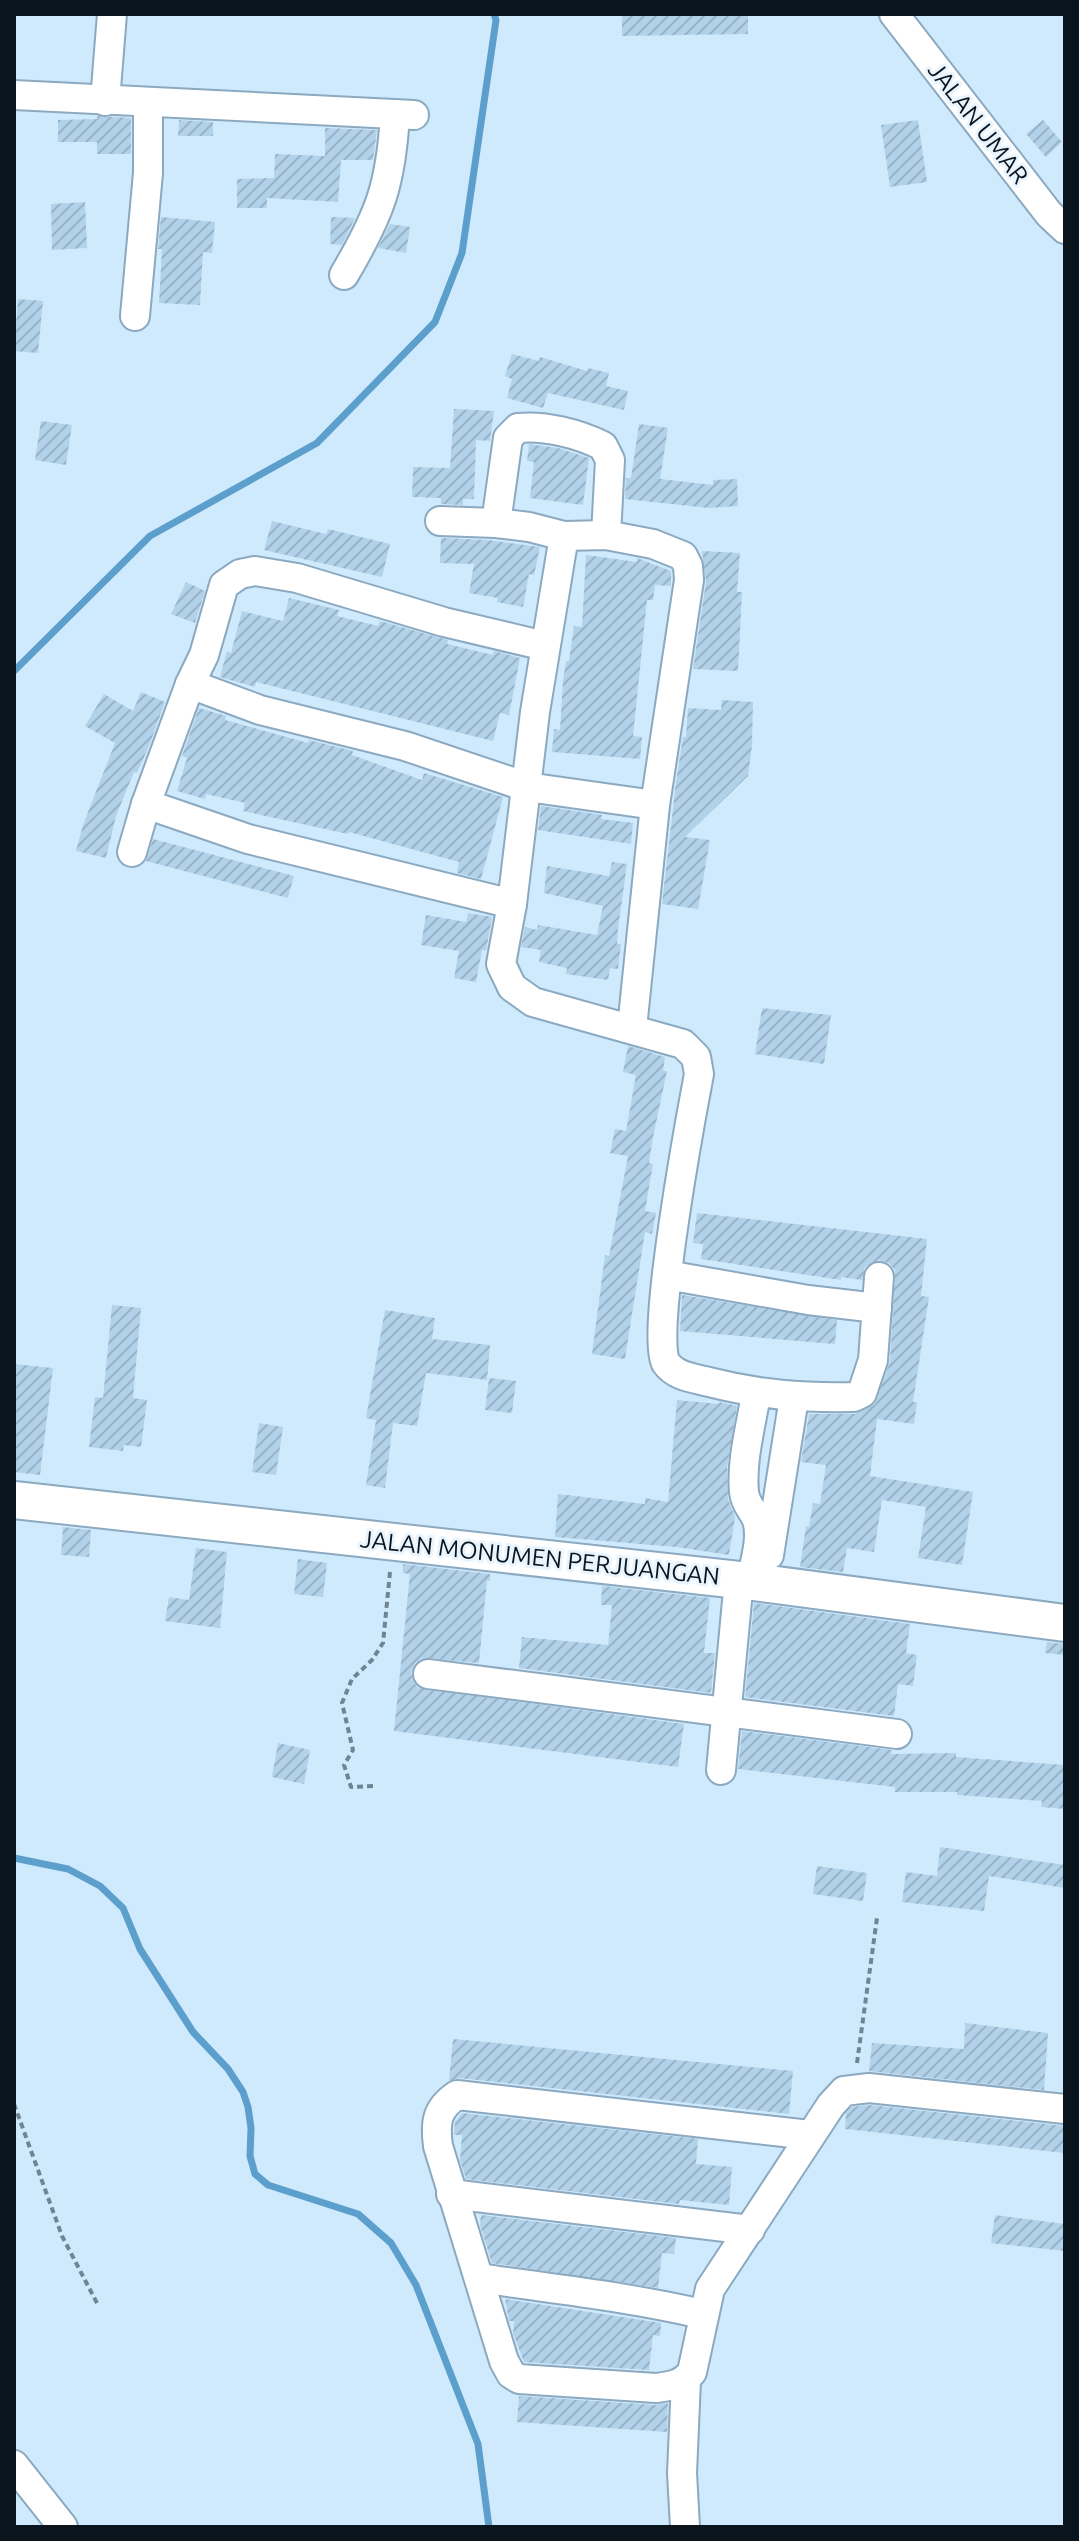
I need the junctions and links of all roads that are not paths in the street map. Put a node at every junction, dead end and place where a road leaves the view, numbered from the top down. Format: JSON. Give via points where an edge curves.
{"nodes":[{"id":1,"x":112,"y":14,"type":"edge"},
{"id":2,"x":894,"y":14,"type":"edge"},
{"id":3,"x":14,"y":95,"type":"edge"},
{"id":4,"x":105,"y":101,"type":"junction"},
{"id":5,"x":148,"y":102,"type":"junction"},
{"id":6,"x":1065,"y":229,"type":"edge"},
{"id":7,"x":344,"y":275,"type":"dead end"},
{"id":8,"x":135,"y":316,"type":"dead end"},
{"id":9,"x":440,"y":521,"type":"dead end"},
{"id":10,"x":496,"y":523,"type":"junction"},
{"id":11,"x":606,"y":535,"type":"junction"},
{"id":12,"x":564,"y":536,"type":"junction"},
{"id":13,"x":545,"y":646,"type":"junction"},
{"id":14,"x":190,"y":684,"type":"junction"},
{"id":15,"x":527,"y":787,"type":"junction"},
{"id":16,"x":146,"y":804,"type":"junction"},
{"id":17,"x":655,"y":805,"type":"junction"},
{"id":18,"x":132,"y":852,"type":"dead end"},
{"id":19,"x":512,"y":904,"type":"junction"},
{"id":20,"x":632,"y":1028,"type":"junction"},
{"id":21,"x":667,"y":1275,"type":"junction"},
{"id":22,"x":879,"y":1277,"type":"dead end"},
{"id":23,"x":877,"y":1308,"type":"junction"},
{"id":24,"x":756,"y":1394,"type":"junction"},
{"id":25,"x":794,"y":1398,"type":"junction"},
{"id":26,"x":14,"y":1500,"type":"edge"},
{"id":27,"x":751,"y":1582,"type":"junction"},
{"id":28,"x":1065,"y":1623,"type":"edge"},
{"id":29,"x":428,"y":1674,"type":"dead end"},
{"id":30,"x":726,"y":1713,"type":"junction"},
{"id":31,"x":897,"y":1734,"type":"dead end"},
{"id":32,"x":721,"y":1770,"type":"dead end"},
{"id":33,"x":1065,"y":2109,"type":"edge"},
{"id":34,"x":810,"y":2135,"type":"junction"},
{"id":35,"x":451,"y":2194,"type":"junction"},
{"id":36,"x":750,"y":2230,"type":"junction"},
{"id":37,"x":479,"y":2278,"type":"junction"},
{"id":38,"x":702,"y":2314,"type":"junction"},
{"id":39,"x":686,"y":2380,"type":"junction"},
{"id":40,"x":14,"y":2465,"type":"edge"},
{"id":41,"x":35,"y":2527,"type":"edge"},
{"id":42,"x":48,"y":2527,"type":"edge"},
{"id":43,"x":63,"y":2527,"type":"edge"},
{"id":44,"x":685,"y":2527,"type":"edge"}],
"edges":[{"from":1,"to":4,"type":"street"},
{"from":2,"to":6,"type":"street","name":"JALAN UMAR"},
{"from":3,"to":4,"type":"street"},
{"from":4,"to":5,"type":"street"},
{"from":5,"to":7,"type":"street","via":[[404,114],[387,187],[370,231]]},
{"from":5,"to":8,"type":"street","via":[[148,173]]},
{"from":9,"to":10,"type":"street"},
{"from":10,"to":11,"type":"street","via":[[508,438],[518,428],[535,427],[591,440],[606,450]]},
{"from":10,"to":12,"type":"street"},
{"from":11,"to":12,"type":"street"},
{"from":11,"to":17,"type":"street","via":[[673,551],[688,566]]},
{"from":12,"to":13,"type":"street"},
{"from":13,"to":14,"type":"street","via":[[255,571],[224,585]]},
{"from":13,"to":15,"type":"street"},
{"from":14,"to":15,"type":"street","via":[[260,710],[405,746]]},
{"from":14,"to":16,"type":"street"},
{"from":15,"to":17,"type":"street"},
{"from":15,"to":19,"type":"street"},
{"from":16,"to":18,"type":"street"},
{"from":16,"to":19,"type":"street","via":[[248,839]]},
{"from":17,"to":20,"type":"street"},
{"from":19,"to":20,"type":"street","via":[[501,964],[512,987],[533,1002]]},
{"from":20,"to":21,"type":"street","via":[[683,1044],[696,1057],[699,1074]]},
{"from":21,"to":23,"type":"street"},
{"from":21,"to":24,"type":"street","via":[[665,1362],[678,1374]]},
{"from":22,"to":23,"type":"street"},
{"from":23,"to":25,"type":"street","via":[[873,1360],[862,1393]]},
{"from":24,"to":25,"type":"street"},
{"from":24,"to":27,"type":"street","via":[[743,1490],[759,1529]]},
{"from":25,"to":27,"type":"street"},
{"from":26,"to":27,"type":"street","name":"JALAN MONUMEN PERJUANGAN"},
{"from":27,"to":28,"type":"street","name":"JALAN MONUMEN PERJUANGAN"},
{"from":27,"to":30,"type":"street"},
{"from":29,"to":30,"type":"street"},
{"from":30,"to":31,"type":"street"},
{"from":30,"to":32,"type":"street"},
{"from":33,"to":34,"type":"street","via":[[853,2088],[836,2098]]},
{"from":34,"to":35,"type":"street","via":[[457,2095],[443,2104],[435,2124]]},
{"from":34,"to":36,"type":"street"},
{"from":35,"to":36,"type":"street"},
{"from":35,"to":37,"type":"street"},
{"from":36,"to":38,"type":"street","via":[[714,2281]]},
{"from":37,"to":38,"type":"street","via":[[640,2299]]},
{"from":37,"to":39,"type":"street","via":[[504,2361],[519,2379],[656,2388]]},
{"from":38,"to":39,"type":"street"},
{"from":39,"to":44,"type":"street"},
{"from":40,"to":43,"type":"street"},
{"from":41,"to":42,"type":"street"}]}
